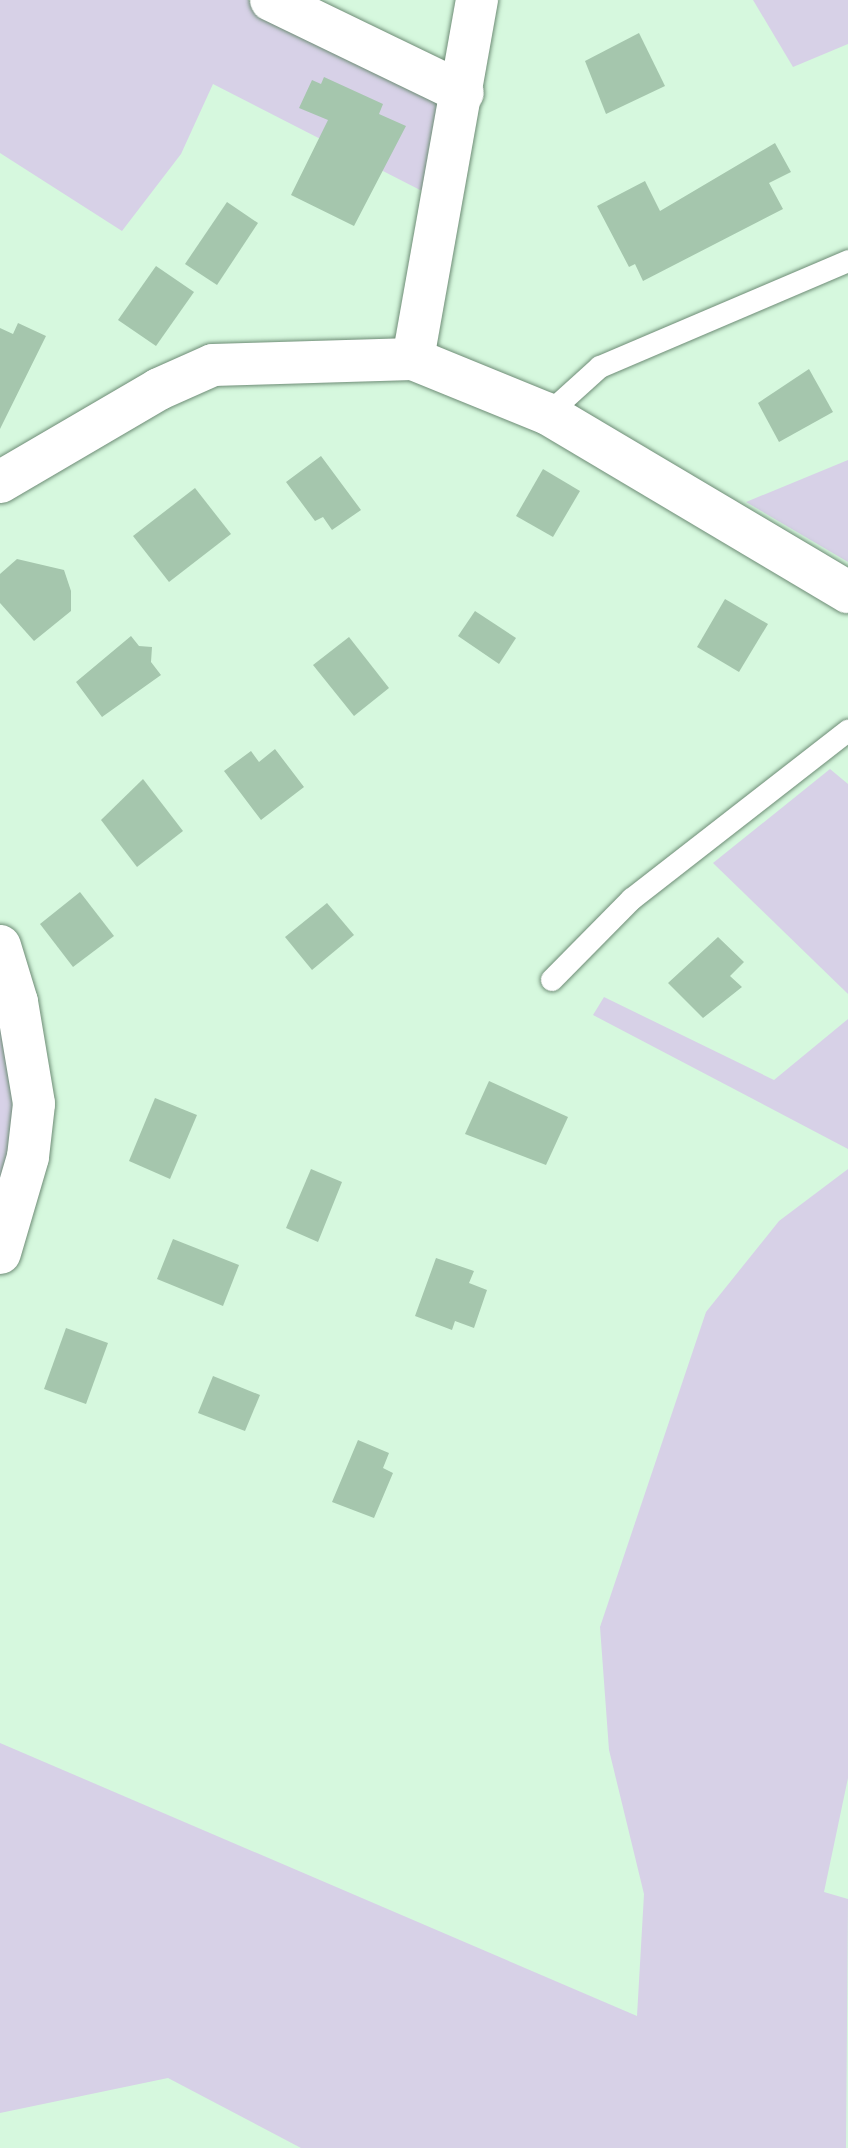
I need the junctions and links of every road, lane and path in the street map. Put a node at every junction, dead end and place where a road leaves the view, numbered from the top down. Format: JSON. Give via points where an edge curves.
{"nodes":[{"id":1,"x":272,"y":0,"type":"edge"},
{"id":2,"x":478,"y":0,"type":"edge"},
{"id":3,"x":463,"y":93,"type":"junction"},
{"id":4,"x":848,"y":262,"type":"edge"},
{"id":5,"x":413,"y":359,"type":"junction"},
{"id":6,"x":548,"y":414,"type":"junction"},
{"id":7,"x":0,"y":482,"type":"edge"},
{"id":8,"x":848,"y":592,"type":"edge"},
{"id":9,"x":848,"y":731,"type":"edge"},
{"id":10,"x":0,"y":946,"type":"edge"},
{"id":11,"x":552,"y":980,"type":"dead end"},
{"id":12,"x":0,"y":1253,"type":"edge"}],
"edges":[{"from":1,"to":3,"type":"street"},
{"from":2,"to":3,"type":"street"},
{"from":3,"to":5,"type":"street"},
{"from":4,"to":6,"type":"lane","via":[[600,368]]},
{"from":5,"to":6,"type":"street"},
{"from":5,"to":7,"type":"street","via":[[213,365]]},
{"from":6,"to":8,"type":"street"},
{"from":9,"to":11,"type":"lane","via":[[632,899]]},
{"from":10,"to":12,"type":"street","via":[[18,1002],[34,1104],[28,1158]]}]}
